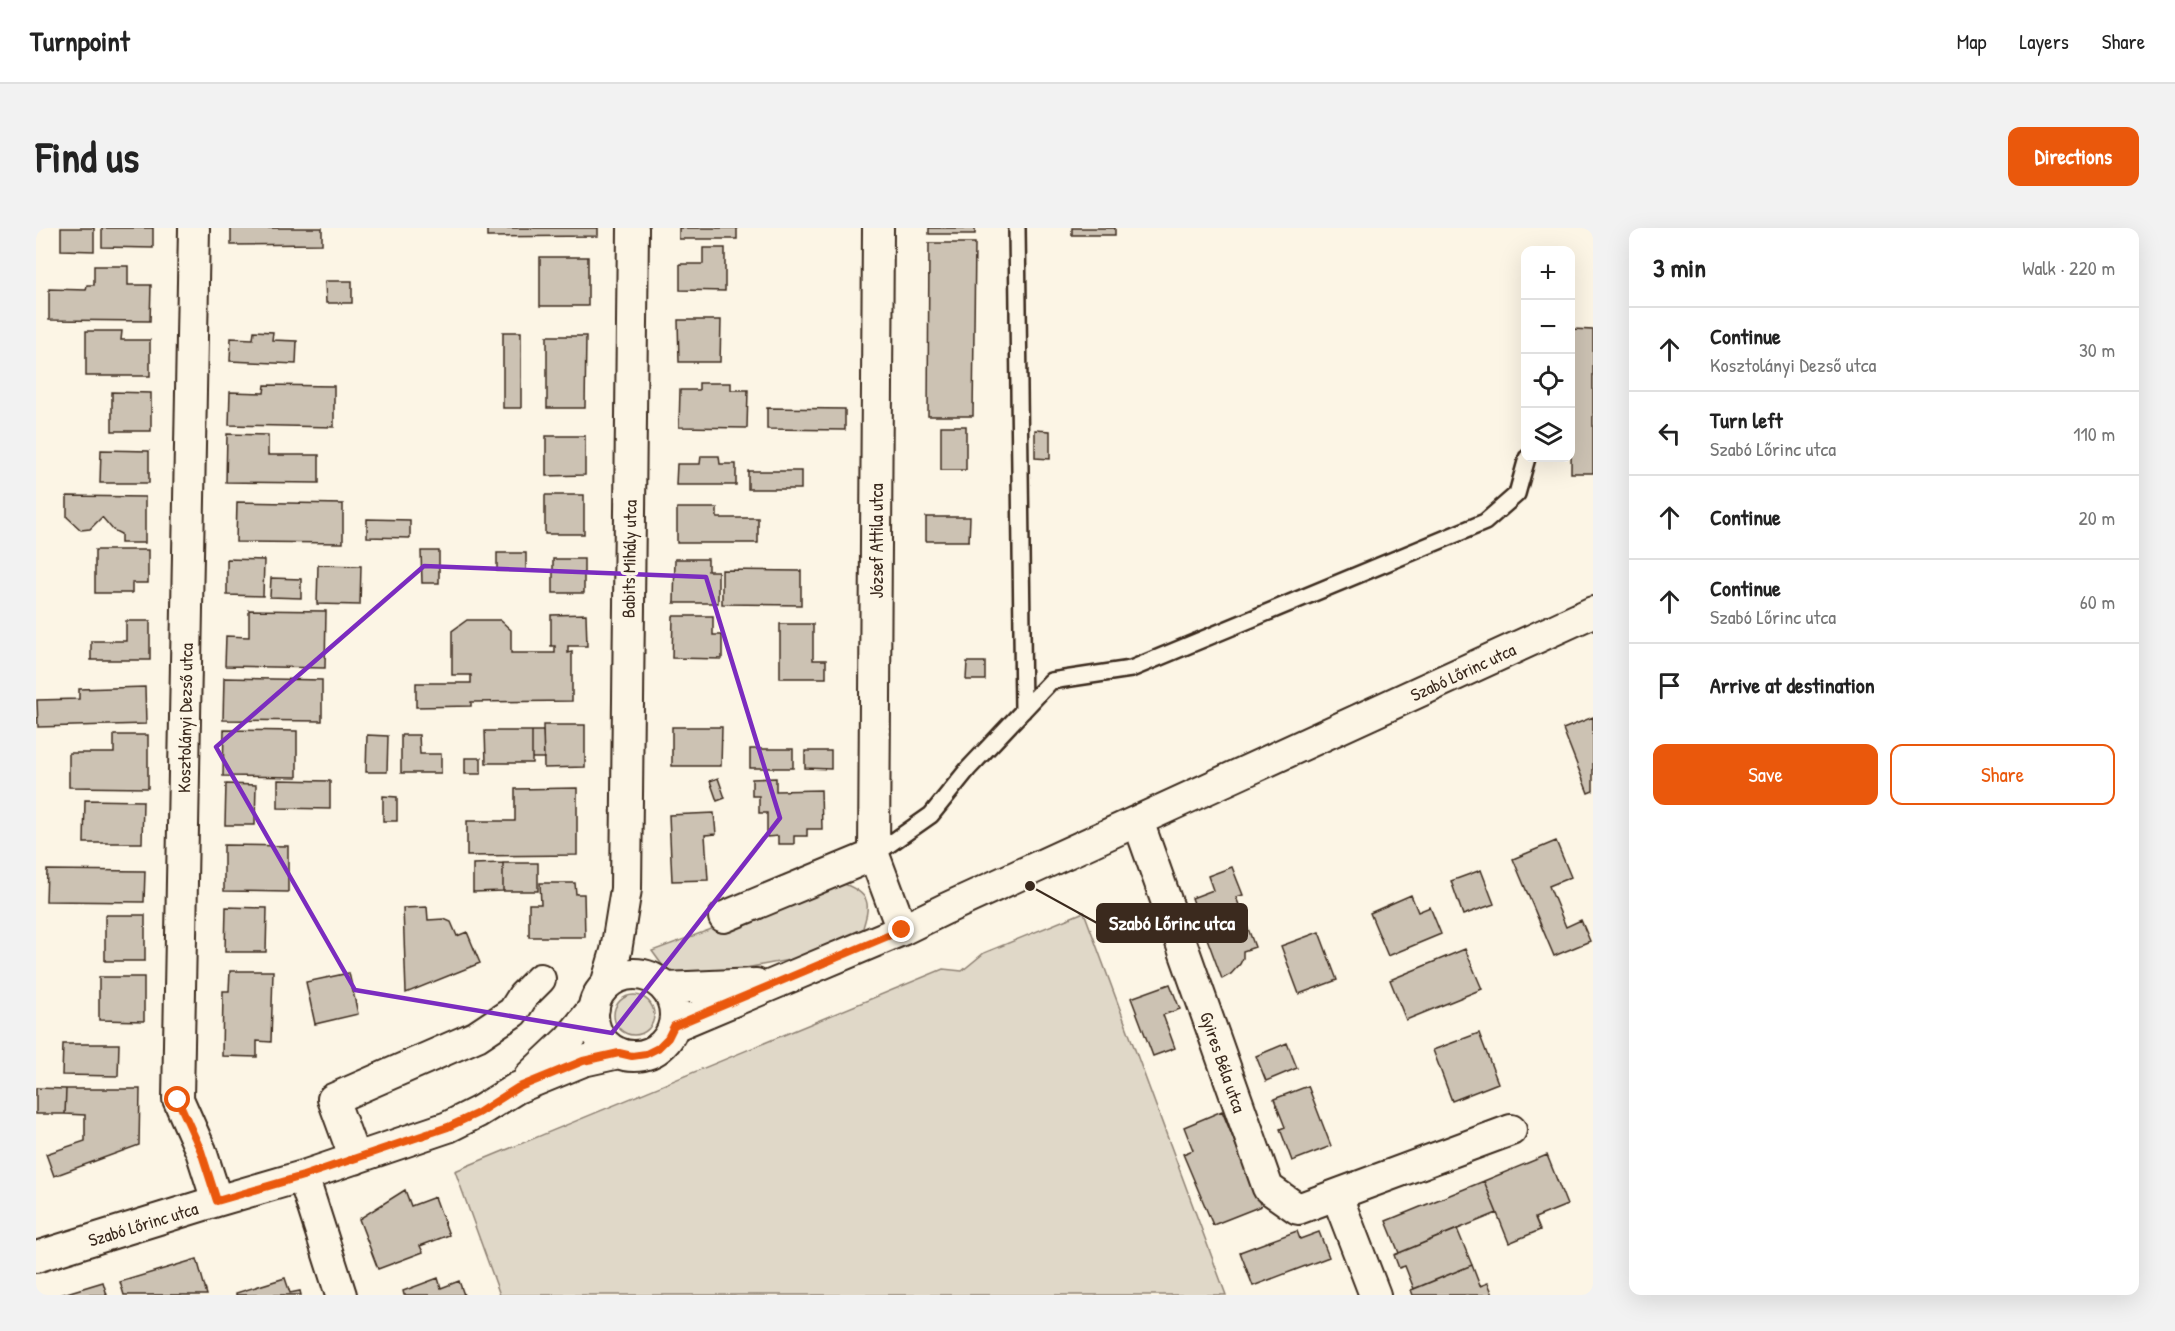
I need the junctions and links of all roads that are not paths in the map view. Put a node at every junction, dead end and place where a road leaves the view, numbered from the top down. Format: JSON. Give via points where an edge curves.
{"nodes":[{"id":1,"x":194,"y":228,"type":"edge"},
{"id":2,"x":633,"y":228,"type":"edge"},
{"id":3,"x":878,"y":228,"type":"edge"},
{"id":4,"x":1017,"y":228,"type":"edge"},
{"id":5,"x":1526,"y":462,"type":"edge"},
{"id":6,"x":1593,"y":612,"type":"edge"},
{"id":7,"x":1023,"y":711,"type":"junction"},
{"id":8,"x":1138,"y":821,"type":"junction"},
{"id":9,"x":874,"y":855,"type":"junction"},
{"id":10,"x":626,"y":889,"type":"junction"},
{"id":11,"x":724,"y":917,"type":"dead end"},
{"id":12,"x":902,"y":930,"type":"junction"},
{"id":13,"x":540,"y":979,"type":"dead end"},
{"id":14,"x":655,"y":981,"type":"junction"},
{"id":15,"x":774,"y":983,"type":"junction"},
{"id":16,"x":600,"y":997,"type":"junction"},
{"id":17,"x":674,"y":1026,"type":"junction"},
{"id":18,"x":619,"y":1053,"type":"junction"},
{"id":19,"x":517,"y":1088,"type":"junction"},
{"id":20,"x":1511,"y":1130,"type":"dead end"},
{"id":21,"x":355,"y":1159,"type":"junction"},
{"id":22,"x":303,"y":1176,"type":"junction"},
{"id":23,"x":1337,"y":1196,"type":"junction"},
{"id":24,"x":217,"y":1201,"type":"junction"},
{"id":25,"x":36,"y":1257,"type":"edge"},
{"id":26,"x":341,"y":1295,"type":"edge"},
{"id":27,"x":1375,"y":1295,"type":"edge"}],
"edges":[{"from":1,"to":24,"type":"street","name":"Kosztolányi Dezső utca","via":[[178,1100],[201,1151]]},
{"from":2,"to":10,"type":"street","name":"Babits Mihály utca"},
{"from":3,"to":9,"type":"street","name":"József Attila utca"},
{"from":4,"to":7,"type":"lane"},
{"from":5,"to":7,"type":"lane","via":[[1517,494],[1485,522],[1131,669],[1051,681]]},
{"from":6,"to":8,"type":"street","name":"Szabó Lőrinc utca"},
{"from":7,"to":9,"type":"lane","via":[[931,815]]},
{"from":8,"to":12,"type":"street","name":"Szabó Lőrinc utca"},
{"from":8,"to":23,"type":"street","name":"Gyires Béla utca","via":[[1268,1188],[1298,1209]]},
{"from":9,"to":11,"type":"street"},
{"from":9,"to":12,"type":"street"},
{"from":10,"to":14,"type":"street","name":"Babits Mihály utca"},
{"from":10,"to":16,"type":"street","name":"Babits Mihály utca","via":[[616,951]]},
{"from":12,"to":15,"type":"street","name":"Szabó Lőrinc utca"},
{"from":13,"to":21,"type":"street","via":[[513,1012],[477,1035],[333,1098]]},
{"from":14,"to":15,"type":"street","name":"Szabó Lőrinc utca"},
{"from":14,"to":16,"type":"street","via":[[630,974],[618,977]]},
{"from":14,"to":17,"type":"street","via":[[674,1006]]},
{"from":15,"to":17,"type":"street","name":"Szabó Lőrinc utca"},
{"from":16,"to":18,"type":"street","via":[[594,1022],[607,1045]]},
{"from":16,"to":19,"type":"street","name":"Szabó Lőrinc utca","via":[[569,1039]]},
{"from":17,"to":18,"type":"street","via":[[658,1048],[646,1054]]},
{"from":18,"to":19,"type":"street","name":"Szabó Lőrinc utca","via":[[583,1061]]},
{"from":19,"to":21,"type":"street","name":"Szabó Lőrinc utca","via":[[448,1127]]},
{"from":20,"to":23,"type":"street","name":"Gyires Béla utca"},
{"from":21,"to":22,"type":"street","name":"Szabó Lőrinc utca"},
{"from":22,"to":24,"type":"street","name":"Szabó Lőrinc utca"},
{"from":22,"to":26,"type":"street"},
{"from":23,"to":27,"type":"street"},
{"from":24,"to":25,"type":"street","name":"Szabó Lőrinc utca"}]}
